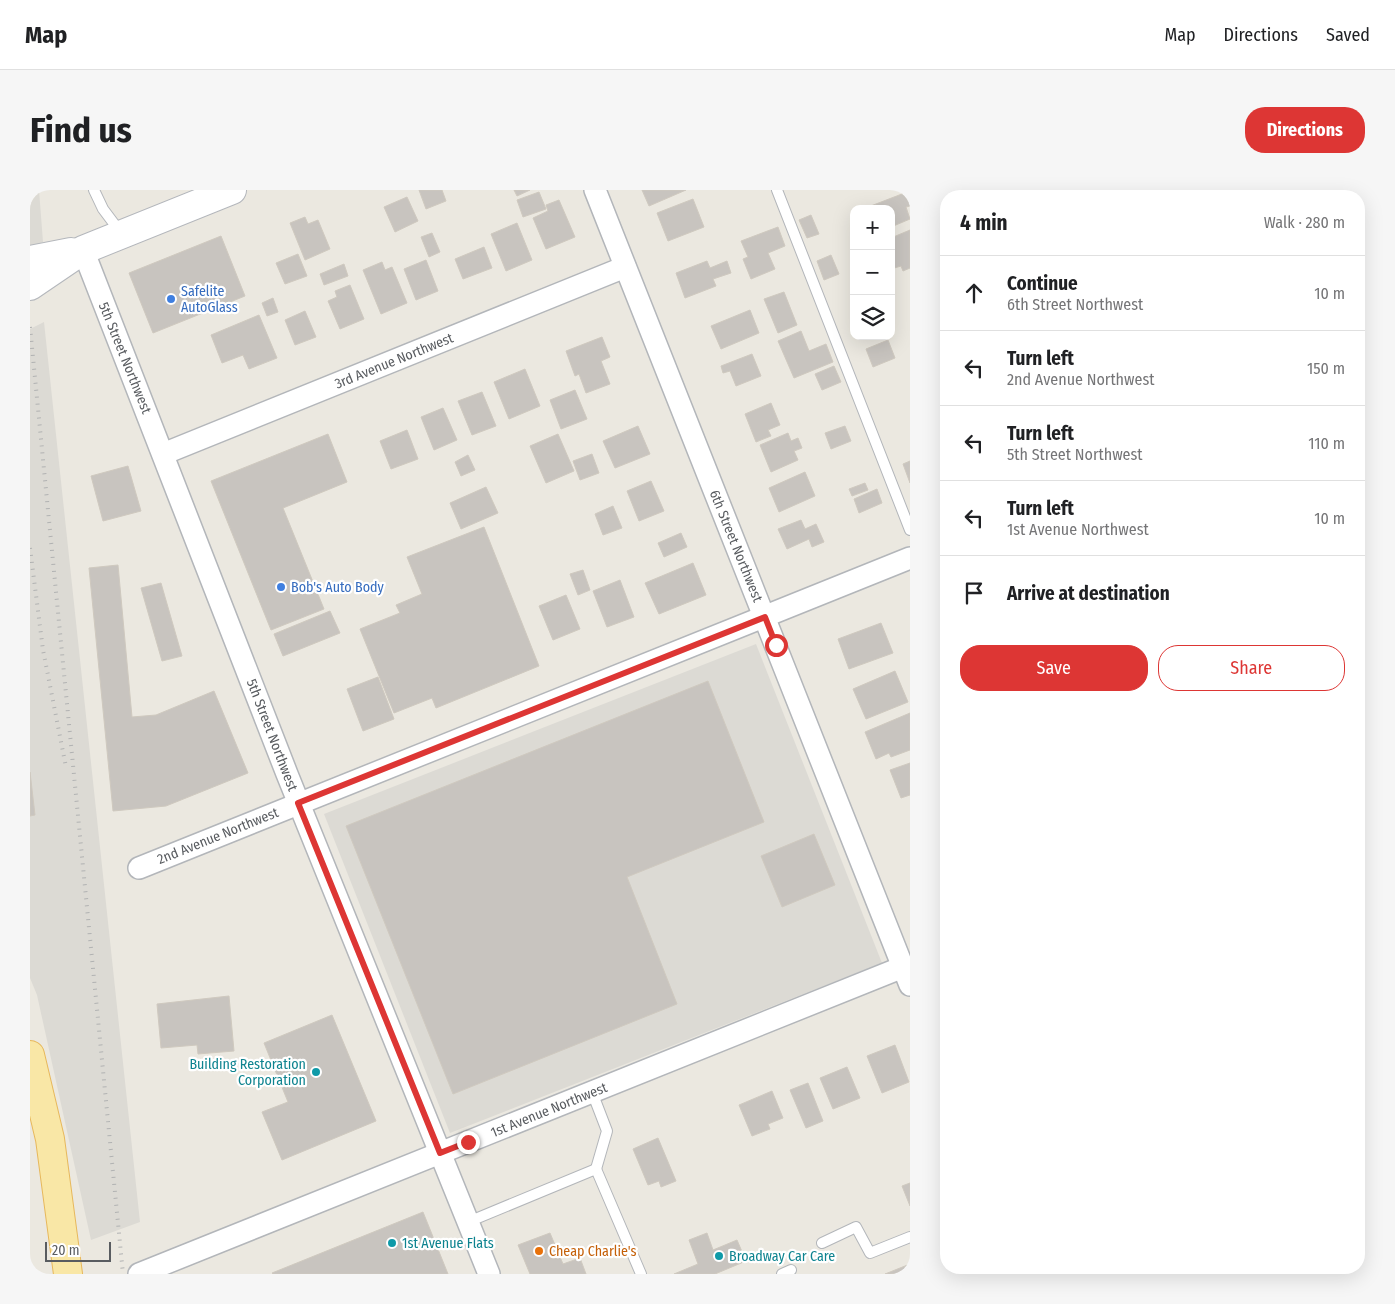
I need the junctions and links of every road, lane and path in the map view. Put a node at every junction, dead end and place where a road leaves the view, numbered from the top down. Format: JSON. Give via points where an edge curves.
{"nodes":[{"id":1,"x":94,"y":190,"type":"edge"},
{"id":2,"x":232,"y":190,"type":"edge"},
{"id":3,"x":595,"y":190,"type":"edge"},
{"id":4,"x":777,"y":190,"type":"edge"},
{"id":5,"x":121,"y":234,"type":"junction"},
{"id":6,"x":83,"y":250,"type":"junction"},
{"id":7,"x":30,"y":260,"type":"edge"},
{"id":8,"x":625,"y":267,"type":"junction"},
{"id":9,"x":30,"y":286,"type":"edge"},
{"id":10,"x":163,"y":454,"type":"junction"},
{"id":11,"x":910,"y":530,"type":"edge"},
{"id":12,"x":910,"y":558,"type":"edge"},
{"id":13,"x":765,"y":617,"type":"junction"},
{"id":14,"x":298,"y":803,"type":"junction"},
{"id":15,"x":139,"y":868,"type":"dead end"},
{"id":16,"x":906,"y":976,"type":"edge"},
{"id":17,"x":30,"y":1055,"type":"edge"},
{"id":18,"x":592,"y":1092,"type":"junction"},
{"id":19,"x":440,"y":1153,"type":"junction"},
{"id":20,"x":596,"y":1169,"type":"junction"},
{"id":21,"x":468,"y":1222,"type":"junction"},
{"id":22,"x":910,"y":1237,"type":"edge"},
{"id":23,"x":822,"y":1242,"type":"dead end"},
{"id":24,"x":68,"y":1274,"type":"edge"},
{"id":25,"x":139,"y":1274,"type":"edge"},
{"id":26,"x":489,"y":1274,"type":"edge"},
{"id":27,"x":641,"y":1274,"type":"edge"}],
"edges":[{"from":1,"to":5,"type":"lane"},
{"from":2,"to":5,"type":"main road"},
{"from":3,"to":8,"type":"street","name":"6th Street Northwest"},
{"from":4,"to":11,"type":"lane"},
{"from":5,"to":6,"type":"main road"},
{"from":6,"to":7,"type":"main road"},
{"from":6,"to":9,"type":"main road"},
{"from":6,"to":10,"type":"street","name":"5th Street Northwest"},
{"from":8,"to":10,"type":"street","name":"3rd Avenue Northwest"},
{"from":8,"to":13,"type":"street","name":"6th Street Northwest"},
{"from":10,"to":14,"type":"street","name":"5th Street Northwest"},
{"from":12,"to":13,"type":"street","name":"2nd Avenue Northwest"},
{"from":13,"to":14,"type":"street","name":"2nd Avenue Northwest"},
{"from":13,"to":16,"type":"street","name":"6th Street Northwest"},
{"from":14,"to":15,"type":"street","name":"2nd Avenue Northwest"},
{"from":14,"to":19,"type":"street","name":"5th Street Northwest"},
{"from":16,"to":18,"type":"street","name":"1st Avenue Northwest"},
{"from":17,"to":24,"type":"main road","via":[[50,1139]]},
{"from":18,"to":19,"type":"street","name":"1st Avenue Northwest"},
{"from":18,"to":20,"type":"lane","via":[[607,1131]]},
{"from":19,"to":21,"type":"street","name":"5th Street Northwest"},
{"from":19,"to":25,"type":"street","name":"1st Avenue Northwest"},
{"from":20,"to":21,"type":"lane"},
{"from":20,"to":27,"type":"lane"},
{"from":21,"to":26,"type":"street","name":"5th Street Northwest"},
{"from":22,"to":23,"type":"lane","via":[[870,1253],[856,1227]]}]}
